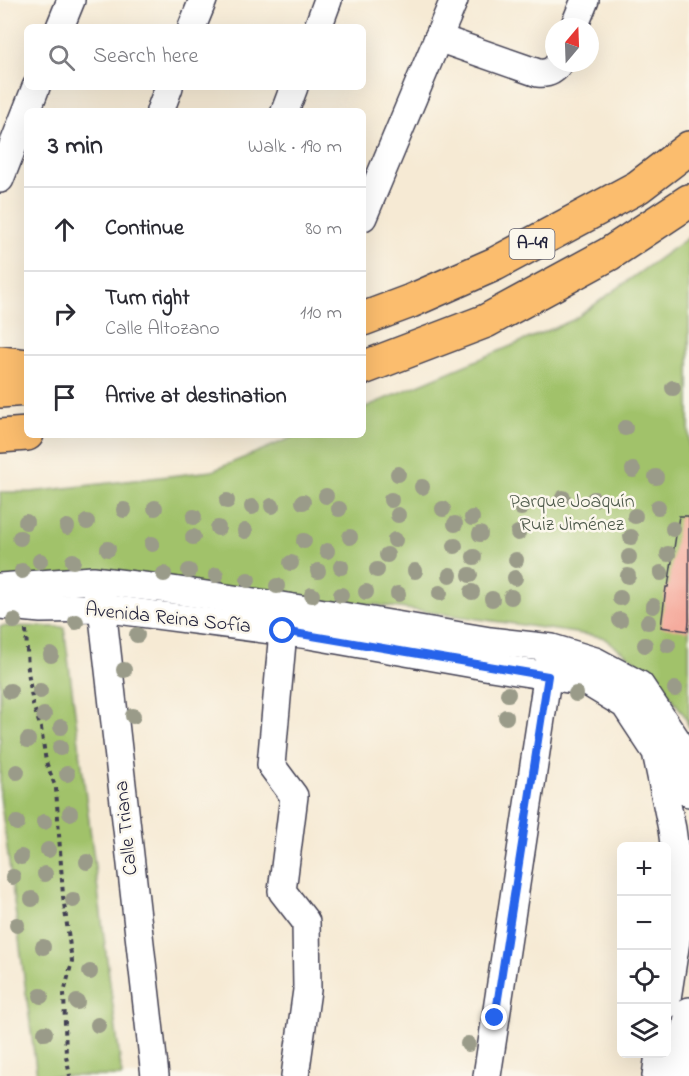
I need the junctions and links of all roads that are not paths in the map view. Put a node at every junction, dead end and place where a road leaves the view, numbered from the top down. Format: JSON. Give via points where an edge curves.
{"nodes":[{"id":1,"x":71,"y":0,"type":"edge"},
{"id":2,"x":203,"y":0,"type":"edge"},
{"id":3,"x":328,"y":0,"type":"edge"},
{"id":4,"x":454,"y":0,"type":"edge"},
{"id":5,"x":585,"y":0,"type":"edge"},
{"id":6,"x":578,"y":18,"type":"edge"},
{"id":7,"x":61,"y":24,"type":"edge"},
{"id":8,"x":193,"y":24,"type":"edge"},
{"id":9,"x":319,"y":24,"type":"edge"},
{"id":10,"x":438,"y":38,"type":"junction"},
{"id":11,"x":550,"y":72,"type":"edge"},
{"id":12,"x":35,"y":90,"type":"edge"},
{"id":13,"x":168,"y":90,"type":"edge"},
{"id":14,"x":293,"y":90,"type":"edge"},
{"id":15,"x":28,"y":108,"type":"edge"},
{"id":16,"x":161,"y":108,"type":"edge"},
{"id":17,"x":286,"y":108,"type":"edge"},
{"id":18,"x":24,"y":118,"type":"edge"},
{"id":19,"x":689,"y":148,"type":"edge"},
{"id":20,"x":0,"y":179,"type":"edge"},
{"id":21,"x":689,"y":201,"type":"edge"},
{"id":22,"x":366,"y":210,"type":"edge"},
{"id":23,"x":366,"y":317,"type":"edge"},
{"id":24,"x":0,"y":363,"type":"edge"},
{"id":25,"x":24,"y":366,"type":"edge"},
{"id":26,"x":366,"y":367,"type":"edge"},
{"id":27,"x":24,"y":389,"type":"edge"},
{"id":28,"x":0,"y":391,"type":"edge"},
{"id":29,"x":24,"y":434,"type":"edge"},
{"id":30,"x":0,"y":436,"type":"edge"},
{"id":31,"x":93,"y":580,"type":"junction"},
{"id":32,"x":0,"y":587,"type":"edge"},
{"id":33,"x":12,"y":606,"type":"edge"},
{"id":34,"x":102,"y":608,"type":"junction"},
{"id":35,"x":283,"y":631,"type":"junction"},
{"id":36,"x":552,"y":648,"type":"junction"},
{"id":37,"x":548,"y":676,"type":"junction"},
{"id":38,"x":689,"y":793,"type":"edge"},
{"id":39,"x":666,"y":1004,"type":"edge"},
{"id":40,"x":689,"y":1011,"type":"edge"},
{"id":41,"x":658,"y":1058,"type":"edge"},
{"id":42,"x":155,"y":1076,"type":"edge"},
{"id":43,"x":295,"y":1076,"type":"edge"},
{"id":44,"x":487,"y":1076,"type":"edge"},
{"id":45,"x":656,"y":1076,"type":"edge"},
{"id":46,"x":679,"y":1076,"type":"edge"}],
"edges":[{"from":1,"to":7,"type":"street"},
{"from":2,"to":8,"type":"street"},
{"from":3,"to":9,"type":"street"},
{"from":4,"to":10,"type":"street"},
{"from":5,"to":6,"type":"street"},
{"from":10,"to":11,"type":"street","via":[[538,73]]},
{"from":10,"to":22,"type":"street"},
{"from":12,"to":15,"type":"street"},
{"from":13,"to":16,"type":"street"},
{"from":14,"to":17,"type":"street"},
{"from":18,"to":20,"type":"street"},
{"from":19,"to":23,"type":"highway","number":"A-49","via":[[638,187],[495,264]]},
{"from":21,"to":26,"type":"highway","number":"A-49","via":[[609,254],[486,321]]},
{"from":24,"to":25,"type":"highway"},
{"from":27,"to":28,"type":"highway"},
{"from":29,"to":30,"type":"highway"},
{"from":31,"to":32,"type":"street","name":"Avenida Reina Sofía"},
{"from":31,"to":34,"type":"street","name":"Calle Triana"},
{"from":31,"to":36,"type":"street","name":"Avenida Reina Sofía"},
{"from":33,"to":34,"type":"street","name":"Avenida Reina Sofía"},
{"from":34,"to":35,"type":"street","name":"Avenida Reina Sofía"},
{"from":34,"to":42,"type":"street","name":"Calle Triana"},
{"from":35,"to":37,"type":"street","name":"Avenida Reina Sofía"},
{"from":35,"to":43,"type":"street","via":[[271,765],[294,796],[282,891],[306,922],[307,990]]},
{"from":36,"to":37,"type":"street"},
{"from":36,"to":38,"type":"street","name":"Avenida Reina Sofía","via":[[595,661],[640,685],[678,742]]},
{"from":37,"to":39,"type":"street","name":"Avenida Reina Sofía","via":[[587,682],[625,705],[656,752],[682,902]]},
{"from":37,"to":44,"type":"street"},
{"from":40,"to":46,"type":"street"},
{"from":41,"to":45,"type":"street"}]}
